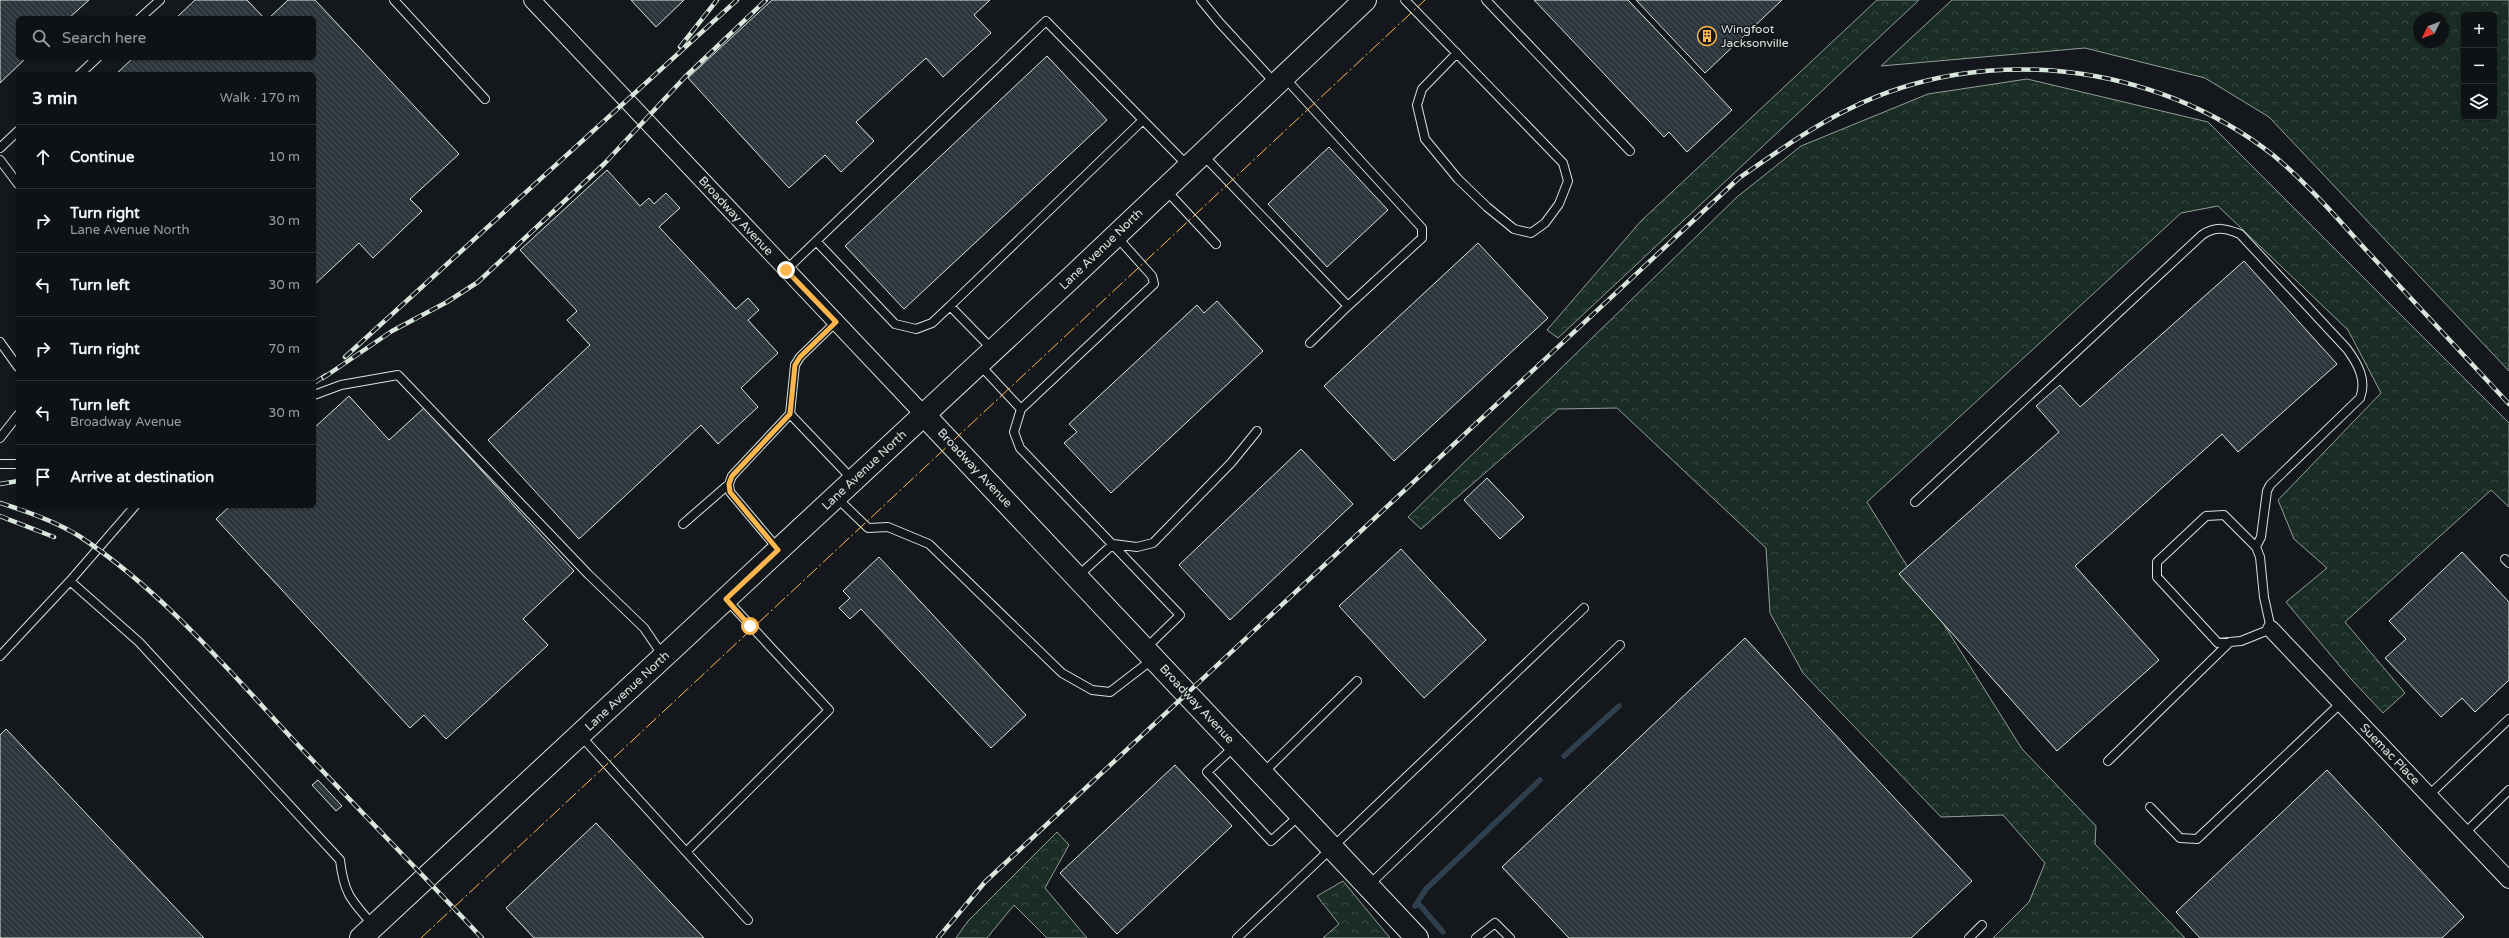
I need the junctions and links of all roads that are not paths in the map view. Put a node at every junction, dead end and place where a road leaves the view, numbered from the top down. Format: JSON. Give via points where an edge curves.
{"nodes":[{"id":1,"x":160,"y":0,"type":"edge"},
{"id":2,"x":394,"y":0,"type":"edge"},
{"id":3,"x":532,"y":0,"type":"edge"},
{"id":4,"x":1201,"y":0,"type":"edge"},
{"id":5,"x":1365,"y":0,"type":"edge"},
{"id":6,"x":1405,"y":0,"type":"edge"},
{"id":7,"x":1486,"y":0,"type":"edge"},
{"id":8,"x":142,"y":16,"type":"edge"},
{"id":9,"x":1457,"y":54,"type":"junction"},
{"id":10,"x":95,"y":60,"type":"edge"},
{"id":11,"x":82,"y":72,"type":"edge"},
{"id":12,"x":1280,"y":80,"type":"junction"},
{"id":13,"x":485,"y":99,"type":"dead end"},
{"id":14,"x":1143,"y":120,"type":"junction"},
{"id":15,"x":16,"y":133,"type":"edge"},
{"id":16,"x":0,"y":148,"type":"edge"},
{"id":17,"x":1630,"y":151,"type":"dead end"},
{"id":18,"x":0,"y":160,"type":"edge"},
{"id":19,"x":1195,"y":160,"type":"junction"},
{"id":20,"x":16,"y":181,"type":"edge"},
{"id":21,"x":1165,"y":188,"type":"junction"},
{"id":22,"x":1116,"y":235,"type":"junction"},
{"id":23,"x":816,"y":241,"type":"junction"},
{"id":24,"x":1216,"y":244,"type":"dead end"},
{"id":25,"x":786,"y":270,"type":"junction"},
{"id":26,"x":950,"y":306,"type":"junction"},
{"id":27,"x":1348,"y":306,"type":"junction"},
{"id":28,"x":836,"y":322,"type":"junction"},
{"id":29,"x":0,"y":342,"type":"edge"},
{"id":30,"x":1310,"y":343,"type":"dead end"},
{"id":31,"x":986,"y":357,"type":"junction"},
{"id":32,"x":16,"y":364,"type":"edge"},
{"id":33,"x":316,"y":395,"type":"edge"},
{"id":34,"x":1021,"y":409,"type":"junction"},
{"id":35,"x":790,"y":414,"type":"junction"},
{"id":36,"x":924,"y":414,"type":"junction"},
{"id":37,"x":16,"y":418,"type":"edge"},
{"id":38,"x":1258,"y":431,"type":"dead end"},
{"id":39,"x":0,"y":438,"type":"edge"},
{"id":40,"x":0,"y":464,"type":"edge"},
{"id":41,"x":16,"y":464,"type":"edge"},
{"id":42,"x":853,"y":481,"type":"junction"},
{"id":43,"x":729,"y":484,"type":"junction"},
{"id":44,"x":836,"y":496,"type":"junction"},
{"id":45,"x":1915,"y":502,"type":"dead end"},
{"id":46,"x":133,"y":508,"type":"edge"},
{"id":47,"x":683,"y":524,"type":"dead end"},
{"id":48,"x":1113,"y":544,"type":"junction"},
{"id":49,"x":2256,"y":547,"type":"junction"},
{"id":50,"x":778,"y":550,"type":"junction"},
{"id":51,"x":1077,"y":576,"type":"junction"},
{"id":52,"x":70,"y":581,"type":"junction"},
{"id":53,"x":726,"y":599,"type":"junction"},
{"id":54,"x":1584,"y":608,"type":"dead end"},
{"id":55,"x":2271,"y":629,"type":"junction"},
{"id":56,"x":2230,"y":642,"type":"junction"},
{"id":57,"x":1620,"y":645,"type":"dead end"},
{"id":58,"x":1150,"y":654,"type":"junction"},
{"id":59,"x":0,"y":656,"type":"edge"},
{"id":60,"x":664,"y":656,"type":"junction"},
{"id":61,"x":1357,"y":682,"type":"dead end"},
{"id":62,"x":2341,"y":703,"type":"junction"},
{"id":63,"x":2509,"y":719,"type":"edge"},
{"id":64,"x":580,"y":734,"type":"junction"},
{"id":65,"x":1235,"y":745,"type":"junction"},
{"id":66,"x":2108,"y":761,"type":"dead end"},
{"id":67,"x":1262,"y":773,"type":"junction"},
{"id":68,"x":2509,"y":790,"type":"edge"},
{"id":69,"x":2429,"y":795,"type":"junction"},
{"id":70,"x":2150,"y":807,"type":"dead end"},
{"id":71,"x":1301,"y":814,"type":"junction"},
{"id":72,"x":2465,"y":833,"type":"junction"},
{"id":73,"x":1332,"y":848,"type":"junction"},
{"id":74,"x":687,"y":851,"type":"junction"},
{"id":75,"x":2509,"y":880,"type":"edge"},
{"id":76,"x":1368,"y":886,"type":"junction"},
{"id":77,"x":748,"y":920,"type":"dead end"},
{"id":78,"x":1982,"y":925,"type":"dead end"},
{"id":79,"x":367,"y":932,"type":"edge"},
{"id":80,"x":1236,"y":938,"type":"edge"},
{"id":81,"x":1417,"y":938,"type":"edge"},
{"id":82,"x":1476,"y":938,"type":"edge"},
{"id":83,"x":1510,"y":938,"type":"edge"},
{"id":84,"x":1969,"y":938,"type":"edge"}],
"edges":[{"from":1,"to":8,"type":"lane"},
{"from":2,"to":13,"type":"lane"},
{"from":3,"to":25,"type":"street","name":"Broadway Avenue"},
{"from":4,"to":12,"type":"lane","via":[[1219,22]]},
{"from":5,"to":12,"type":"main road","name":"Lane Avenue North"},
{"from":6,"to":9,"type":"lane"},
{"from":7,"to":17,"type":"lane"},
{"from":9,"to":9,"type":"lane","via":[[1563,163],[1568,181],[1559,204],[1545,223],[1531,233],[1514,229],[1487,207],[1458,179],[1425,139],[1417,105],[1422,89]]},
{"from":10,"to":11,"type":"lane"},
{"from":12,"to":19,"type":"main road","name":"Lane Avenue North"},
{"from":12,"to":27,"type":"lane","via":[[1422,228],[1422,238]]},
{"from":14,"to":19,"type":"lane"},
{"from":14,"to":23,"type":"lane","via":[[1046,20]]},
{"from":14,"to":26,"type":"lane"},
{"from":15,"to":16,"type":"lane"},
{"from":18,"to":20,"type":"lane"},
{"from":19,"to":21,"type":"main road","name":"Lane Avenue North"},
{"from":19,"to":27,"type":"lane"},
{"from":21,"to":22,"type":"main road","name":"Lane Avenue North"},
{"from":21,"to":24,"type":"lane"},
{"from":22,"to":31,"type":"main road","name":"Lane Avenue North"},
{"from":22,"to":34,"type":"lane","via":[[1152,276],[1154,284]]},
{"from":23,"to":25,"type":"lane"},
{"from":23,"to":26,"type":"lane","via":[[895,324],[916,329],[932,323]]},
{"from":25,"to":28,"type":"street","name":"Broadway Avenue"},
{"from":26,"to":31,"type":"lane"},
{"from":27,"to":30,"type":"lane"},
{"from":28,"to":35,"type":"lane","via":[[795,365]]},
{"from":28,"to":36,"type":"street","name":"Broadway Avenue"},
{"from":29,"to":32,"type":"lane"},
{"from":31,"to":34,"type":"lane"},
{"from":31,"to":36,"type":"main road","name":"Lane Avenue North"},
{"from":33,"to":60,"type":"lane","via":[[341,386],[398,375],[644,628]]},
{"from":34,"to":48,"type":"lane","via":[[1014,432],[1020,448]]},
{"from":35,"to":42,"type":"lane"},
{"from":35,"to":43,"type":"lane","via":[[732,476]]},
{"from":36,"to":42,"type":"main road","name":"Lane Avenue North"},
{"from":36,"to":51,"type":"main road","name":"Broadway Avenue"},
{"from":37,"to":39,"type":"lane"},
{"from":38,"to":48,"type":"lane","via":[[1231,463],[1153,543],[1137,547]]},
{"from":40,"to":41,"type":"lane"},
{"from":42,"to":44,"type":"main road","name":"Lane Avenue North"},
{"from":43,"to":47,"type":"lane"},
{"from":43,"to":50,"type":"lane","via":[[730,492]]},
{"from":44,"to":50,"type":"main road","name":"Lane Avenue North"},
{"from":44,"to":58,"type":"lane","via":[[868,528],[888,526],[929,544],[1062,673],[1092,690],[1110,692]]},
{"from":45,"to":49,"type":"lane","via":[[2202,235],[2213,228],[2226,228],[2240,234],[2347,349],[2360,371],[2362,382],[2360,398],[2270,485],[2261,536]]},
{"from":46,"to":52,"type":"lane"},
{"from":48,"to":51,"type":"lane"},
{"from":48,"to":58,"type":"lane","via":[[1180,615]]},
{"from":49,"to":55,"type":"lane","via":[[2260,557],[2264,597]]},
{"from":49,"to":56,"type":"lane","via":[[2224,515],[2206,516],[2157,562],[2157,577],[2167,588],[2218,643]]},
{"from":50,"to":53,"type":"main road","name":"Lane Avenue North"},
{"from":51,"to":58,"type":"main road","name":"Broadway Avenue"},
{"from":52,"to":59,"type":"lane"},
{"from":52,"to":79,"type":"lane","via":[[139,642],[340,860],[342,879],[348,897]]},
{"from":53,"to":60,"type":"main road","name":"Lane Avenue North"},
{"from":53,"to":74,"type":"lane","via":[[829,710]]},
{"from":54,"to":73,"type":"lane"},
{"from":55,"to":56,"type":"lane","via":[[2241,641]]},
{"from":55,"to":62,"type":"street","name":"Suemac Place"},
{"from":56,"to":66,"type":"lane"},
{"from":57,"to":76,"type":"lane"},
{"from":58,"to":65,"type":"main road","name":"Broadway Avenue"},
{"from":60,"to":64,"type":"main road","name":"Lane Avenue North"},
{"from":61,"to":67,"type":"lane"},
{"from":62,"to":69,"type":"street","name":"Suemac Place"},
{"from":62,"to":70,"type":"lane","via":[[2197,839],[2180,838]]},
{"from":63,"to":69,"type":"lane"},
{"from":64,"to":74,"type":"lane"},
{"from":64,"to":79,"type":"main road","name":"Lane Avenue North"},
{"from":65,"to":67,"type":"main road","name":"Broadway Avenue"},
{"from":65,"to":71,"type":"lane","via":[[1207,772],[1271,841]]},
{"from":67,"to":71,"type":"main road","name":"Broadway Avenue"},
{"from":68,"to":72,"type":"lane"},
{"from":69,"to":72,"type":"street","name":"Suemac Place"},
{"from":71,"to":73,"type":"main road","name":"Broadway Avenue"},
{"from":72,"to":75,"type":"street","name":"Suemac Place"},
{"from":73,"to":76,"type":"main road","name":"Broadway Avenue"},
{"from":73,"to":80,"type":"lane"},
{"from":74,"to":77,"type":"lane"},
{"from":76,"to":81,"type":"main road","name":"Broadway Avenue"},
{"from":78,"to":84,"type":"lane"},
{"from":82,"to":83,"type":"lane","via":[[1495,923]]}]}
